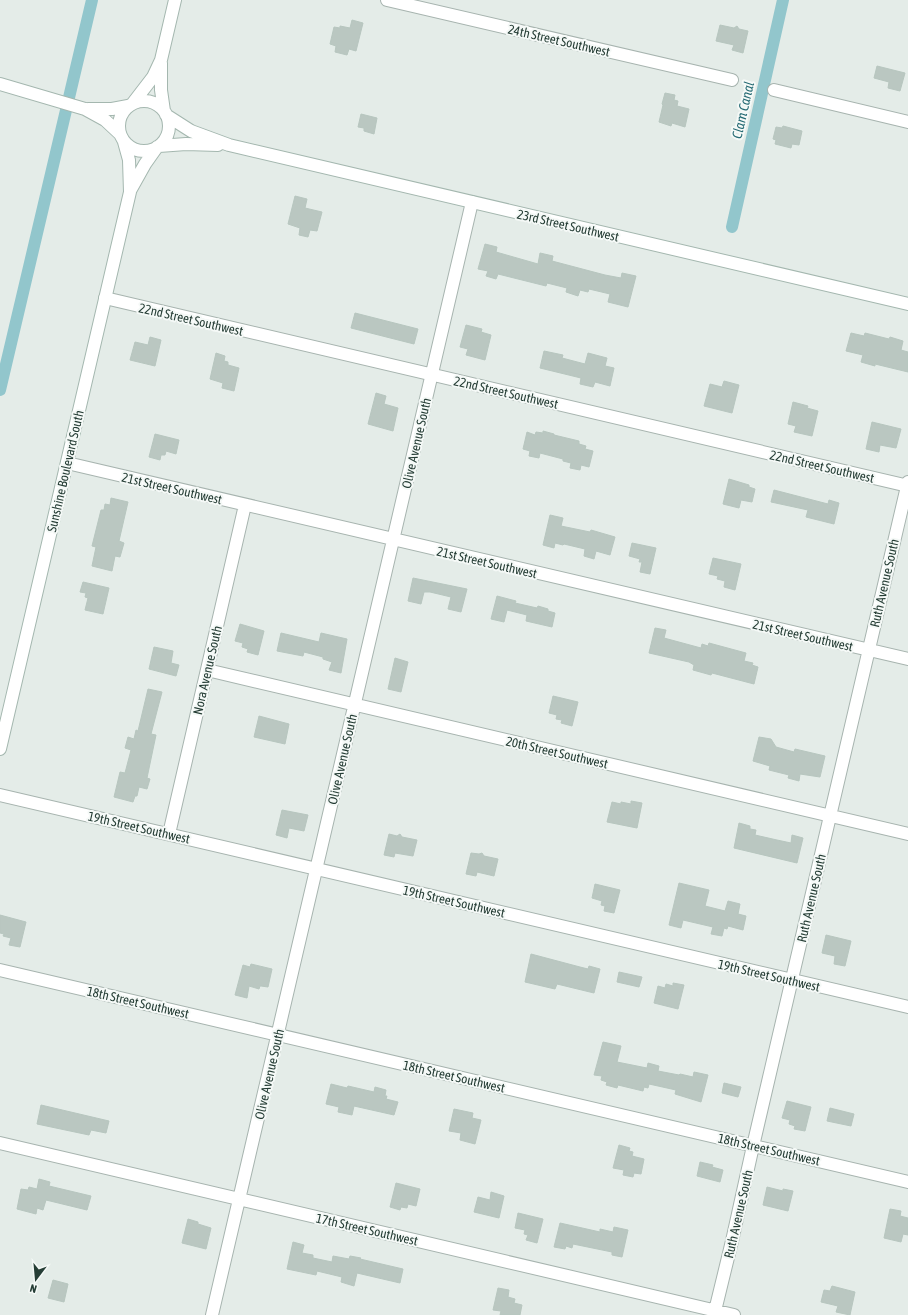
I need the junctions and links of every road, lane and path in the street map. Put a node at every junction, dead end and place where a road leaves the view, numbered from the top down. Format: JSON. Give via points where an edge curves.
{"nodes":[{"id":1,"x":175,"y":0,"type":"edge"},
{"id":2,"x":387,"y":0,"type":"edge"},
{"id":3,"x":161,"y":60,"type":"junction"},
{"id":4,"x":732,"y":80,"type":"dead end"},
{"id":5,"x":0,"y":84,"type":"edge"},
{"id":6,"x":774,"y":90,"type":"dead end"},
{"id":7,"x":130,"y":105,"type":"junction"},
{"id":8,"x":83,"y":108,"type":"junction"},
{"id":9,"x":165,"y":113,"type":"junction"},
{"id":10,"x":908,"y":122,"type":"edge"},
{"id":11,"x":122,"y":138,"type":"junction"},
{"id":12,"x":229,"y":145,"type":"junction"},
{"id":13,"x":158,"y":146,"type":"junction"},
{"id":14,"x":130,"y":192,"type":"junction"},
{"id":15,"x":472,"y":202,"type":"junction"},
{"id":16,"x":105,"y":298,"type":"junction"},
{"id":17,"x":908,"y":304,"type":"edge"},
{"id":18,"x":432,"y":375,"type":"junction"},
{"id":19,"x":67,"y":463,"type":"junction"},
{"id":20,"x":908,"y":485,"type":"edge"},
{"id":21,"x":245,"y":505,"type":"junction"},
{"id":22,"x":393,"y":540,"type":"junction"},
{"id":23,"x":869,"y":650,"type":"junction"},
{"id":24,"x":908,"y":659,"type":"edge"},
{"id":25,"x":206,"y":670,"type":"junction"},
{"id":26,"x":355,"y":705,"type":"junction"},
{"id":27,"x":0,"y":749,"type":"edge"},
{"id":28,"x":0,"y":795,"type":"edge"},
{"id":29,"x":830,"y":815,"type":"junction"},
{"id":30,"x":169,"y":834,"type":"junction"},
{"id":31,"x":908,"y":834,"type":"edge"},
{"id":32,"x":316,"y":868,"type":"junction"},
{"id":33,"x":0,"y":970,"type":"edge"},
{"id":34,"x":792,"y":980,"type":"junction"},
{"id":35,"x":908,"y":1007,"type":"edge"},
{"id":36,"x":278,"y":1035,"type":"junction"},
{"id":37,"x":0,"y":1143,"type":"edge"},
{"id":38,"x":753,"y":1146,"type":"junction"},
{"id":39,"x":908,"y":1182,"type":"edge"},
{"id":40,"x":240,"y":1199,"type":"junction"},
{"id":41,"x":714,"y":1313,"type":"edge"},
{"id":42,"x":212,"y":1315,"type":"edge"},
{"id":43,"x":734,"y":1315,"type":"edge"}],
"edges":[{"from":1,"to":3,"type":"street"},
{"from":2,"to":4,"type":"street","name":"24th Street Southwest"},
{"from":3,"to":7,"type":"street","via":[[153,77]]},
{"from":3,"to":9,"type":"street","via":[[161,90]]},
{"from":5,"to":8,"type":"street"},
{"from":6,"to":10,"type":"street"},
{"from":7,"to":8,"type":"street","via":[[112,109]]},
{"from":7,"to":9,"type":"street","via":[[153,102]]},
{"from":7,"to":11,"type":"street","via":[[120,119]]},
{"from":8,"to":11,"type":"street","via":[[105,120]]},
{"from":9,"to":12,"type":"street","name":"23rd Street Southwest","via":[[191,131]]},
{"from":9,"to":13,"type":"street","via":[[168,122],[167,135]]},
{"from":11,"to":13,"type":"street","via":[[130,146],[143,151]]},
{"from":11,"to":14,"type":"street","name":"Sunshine Boulevard South","via":[[129,160]]},
{"from":12,"to":13,"type":"street","name":"23rd Street Southwest"},
{"from":12,"to":15,"type":"street","name":"23rd Street Southwest"},
{"from":13,"to":14,"type":"street","name":"Sunshine Boulevard South"},
{"from":14,"to":16,"type":"street","name":"Sunshine Boulevard South"},
{"from":15,"to":17,"type":"street","name":"23rd Street Southwest"},
{"from":15,"to":18,"type":"street","name":"Olive Avenue South"},
{"from":16,"to":18,"type":"street","name":"22nd Street Southwest"},
{"from":16,"to":19,"type":"street","name":"Sunshine Boulevard South"},
{"from":18,"to":20,"type":"street","name":"22nd Street Southwest"},
{"from":18,"to":22,"type":"street","name":"Olive Avenue South"},
{"from":19,"to":21,"type":"street","name":"21st Street Southwest"},
{"from":19,"to":27,"type":"street","name":"Sunshine Boulevard South"},
{"from":20,"to":23,"type":"street","name":"Ruth Avenue South"},
{"from":21,"to":22,"type":"street","name":"21st Street Southwest"},
{"from":21,"to":25,"type":"street","name":"Nora Avenue South"},
{"from":22,"to":23,"type":"street","name":"21st Street Southwest"},
{"from":22,"to":26,"type":"street","name":"Olive Avenue South"},
{"from":23,"to":24,"type":"street","name":"21st Street Southwest"},
{"from":23,"to":29,"type":"street","name":"Ruth Avenue South"},
{"from":25,"to":26,"type":"street","name":"20th Street Southwest"},
{"from":25,"to":30,"type":"street","name":"Nora Avenue South"},
{"from":26,"to":29,"type":"street","name":"20th Street Southwest"},
{"from":26,"to":32,"type":"street","name":"Olive Avenue South"},
{"from":28,"to":30,"type":"street","name":"19th Street Southwest"},
{"from":29,"to":31,"type":"street","name":"20th Street Southwest"},
{"from":29,"to":34,"type":"street","name":"Ruth Avenue South"},
{"from":30,"to":32,"type":"street","name":"19th Street Southwest"},
{"from":32,"to":34,"type":"street","name":"19th Street Southwest"},
{"from":32,"to":36,"type":"street","name":"Olive Avenue South"},
{"from":33,"to":36,"type":"street","name":"18th Street Southwest"},
{"from":34,"to":35,"type":"street","name":"19th Street Southwest"},
{"from":34,"to":38,"type":"street","name":"Ruth Avenue South"},
{"from":36,"to":38,"type":"street","name":"18th Street Southwest"},
{"from":36,"to":40,"type":"street","name":"Olive Avenue South"},
{"from":37,"to":40,"type":"street","name":"17th Street Southwest"},
{"from":38,"to":39,"type":"street","name":"18th Street Southwest"},
{"from":38,"to":41,"type":"street","name":"Ruth Avenue South"},
{"from":40,"to":41,"type":"street","name":"17th Street Southwest"},
{"from":40,"to":42,"type":"street","name":"Olive Avenue South"},
{"from":41,"to":43,"type":"street","name":"17th Street Southwest"}]}
